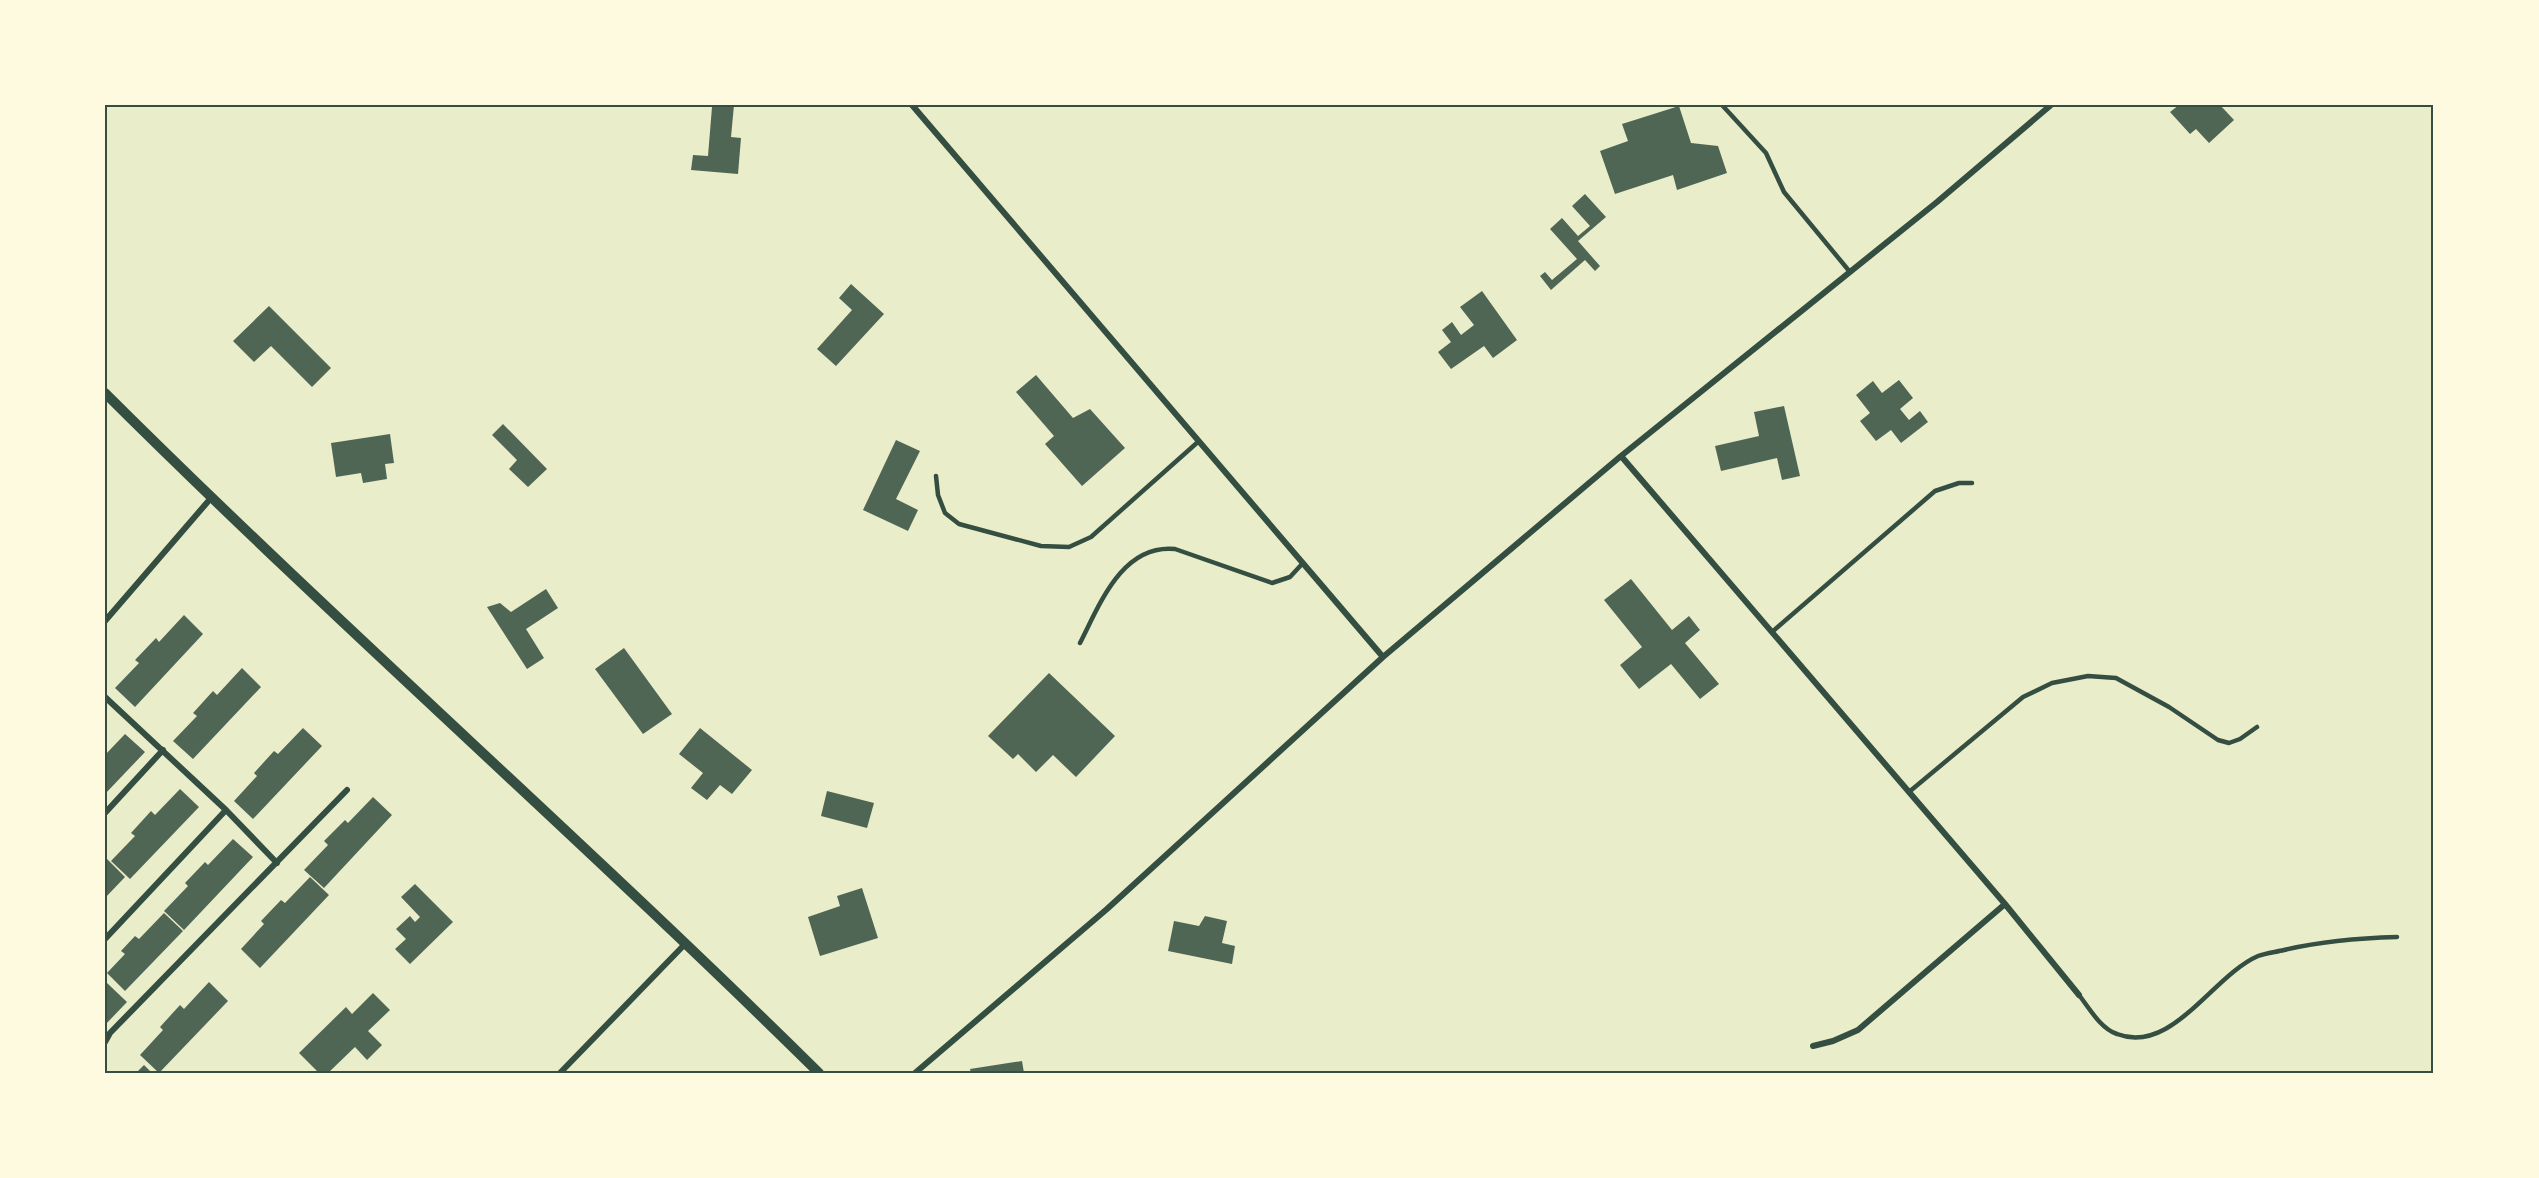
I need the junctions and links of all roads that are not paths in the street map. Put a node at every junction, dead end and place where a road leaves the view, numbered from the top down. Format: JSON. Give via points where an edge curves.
{"nodes":[{"id":1,"x":912,"y":105,"type":"edge"},
{"id":2,"x":1722,"y":105,"type":"edge"},
{"id":3,"x":2051,"y":105,"type":"edge"},
{"id":4,"x":1850,"y":272,"type":"junction"},
{"id":5,"x":105,"y":393,"type":"edge"},
{"id":6,"x":1199,"y":441,"type":"junction"},
{"id":7,"x":1621,"y":456,"type":"junction"},
{"id":8,"x":936,"y":476,"type":"dead end"},
{"id":9,"x":1972,"y":483,"type":"dead end"},
{"id":10,"x":211,"y":498,"type":"junction"},
{"id":11,"x":1302,"y":564,"type":"junction"},
{"id":12,"x":105,"y":621,"type":"edge"},
{"id":13,"x":1772,"y":632,"type":"junction"},
{"id":14,"x":1080,"y":643,"type":"dead end"},
{"id":15,"x":1383,"y":657,"type":"junction"},
{"id":16,"x":105,"y":697,"type":"edge"},
{"id":17,"x":2257,"y":727,"type":"dead end"},
{"id":18,"x":163,"y":750,"type":"junction"},
{"id":19,"x":347,"y":790,"type":"dead end"},
{"id":20,"x":1909,"y":792,"type":"junction"},
{"id":21,"x":226,"y":810,"type":"junction"},
{"id":22,"x":105,"y":813,"type":"edge"},
{"id":23,"x":277,"y":863,"type":"junction"},
{"id":24,"x":2005,"y":904,"type":"junction"},
{"id":25,"x":2397,"y":937,"type":"dead end"},
{"id":26,"x":105,"y":939,"type":"edge"},
{"id":27,"x":687,"y":942,"type":"junction"},
{"id":28,"x":2079,"y":995,"type":"joint"},
{"id":29,"x":105,"y":1042,"type":"edge"},
{"id":30,"x":1813,"y":1046,"type":"dead end"},
{"id":31,"x":560,"y":1073,"type":"edge"},
{"id":32,"x":819,"y":1073,"type":"edge"},
{"id":33,"x":915,"y":1073,"type":"edge"}],
"edges":[{"from":1,"to":6,"type":"street"},
{"from":2,"to":4,"type":"lane","via":[[1766,153],[1784,192]]},
{"from":3,"to":4,"type":"street"},
{"from":4,"to":7,"type":"street"},
{"from":5,"to":10,"type":"street"},
{"from":6,"to":8,"type":"lane","via":[[1091,537],[1069,546],[1041,546],[960,524],[945,513]]},
{"from":6,"to":11,"type":"street"},
{"from":7,"to":13,"type":"street"},
{"from":7,"to":15,"type":"street"},
{"from":9,"to":13,"type":"lane","via":[[1935,491]]},
{"from":10,"to":12,"type":"street"},
{"from":10,"to":27,"type":"street"},
{"from":11,"to":14,"type":"lane","via":[[1290,577],[1272,583],[1175,549],[1148,552],[1112,582]]},
{"from":11,"to":15,"type":"street"},
{"from":13,"to":20,"type":"street"},
{"from":15,"to":33,"type":"street","via":[[1107,909]]},
{"from":16,"to":18,"type":"street"},
{"from":17,"to":20,"type":"lane","via":[[2240,740],[2218,740],[2116,678],[2088,676],[2052,684],[2023,697]]},
{"from":18,"to":21,"type":"street"},
{"from":18,"to":22,"type":"street"},
{"from":19,"to":23,"type":"street"},
{"from":20,"to":24,"type":"street"},
{"from":21,"to":23,"type":"street"},
{"from":21,"to":26,"type":"street"},
{"from":23,"to":29,"type":"street"},
{"from":24,"to":28,"type":"street"},
{"from":24,"to":30,"type":"street","via":[[1858,1030]]},
{"from":25,"to":28,"type":"lane","via":[[2317,942],[2257,957],[2214,987],[2162,1032],[2143,1038],[2116,1034],[2100,1022]]},
{"from":27,"to":31,"type":"street"},
{"from":27,"to":32,"type":"street"}]}
